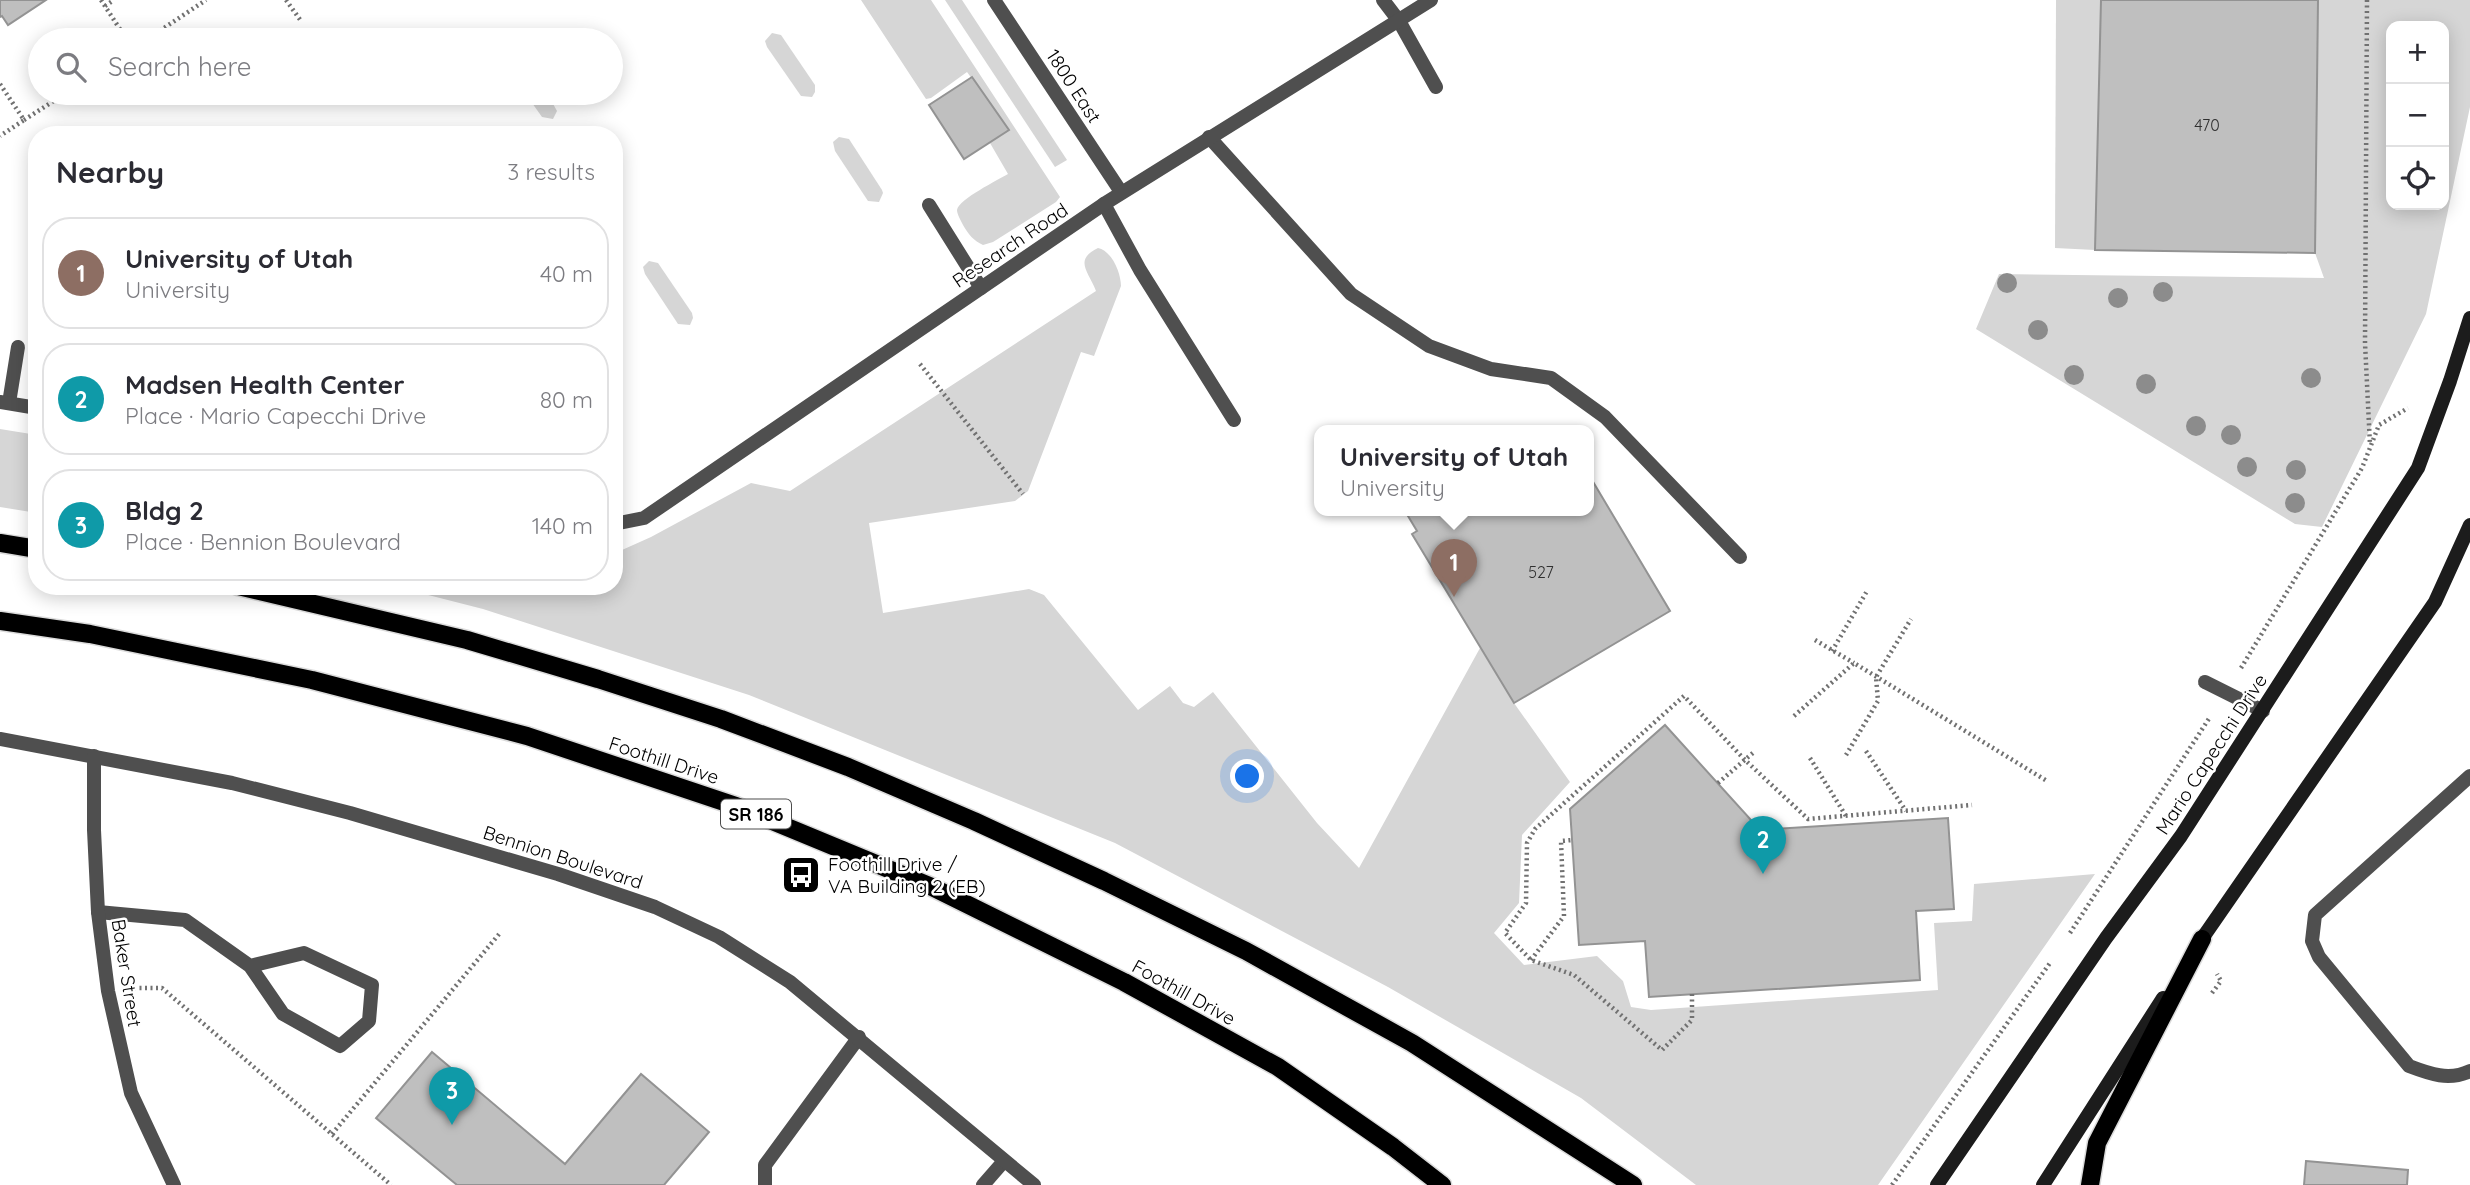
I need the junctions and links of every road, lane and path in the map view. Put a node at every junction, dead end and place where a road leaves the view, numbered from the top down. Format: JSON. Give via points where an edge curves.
{"nodes":[{"id":1,"x":101,"y":0,"type":"edge"},
{"id":2,"x":114,"y":0,"type":"edge"},
{"id":3,"x":206,"y":0,"type":"edge"},
{"id":4,"x":286,"y":0,"type":"edge"},
{"id":5,"x":994,"y":0,"type":"edge"},
{"id":6,"x":1383,"y":0,"type":"edge"},
{"id":7,"x":1431,"y":0,"type":"edge"},
{"id":8,"x":2367,"y":0,"type":"edge"},
{"id":9,"x":105,"y":6,"type":"junction"},
{"id":10,"x":301,"y":21,"type":"dead end"},
{"id":11,"x":1399,"y":21,"type":"junction"},
{"id":12,"x":119,"y":28,"type":"edge"},
{"id":13,"x":164,"y":28,"type":"edge"},
{"id":14,"x":0,"y":85,"type":"edge"},
{"id":15,"x":1436,"y":87,"type":"dead end"},
{"id":16,"x":47,"y":105,"type":"edge"},
{"id":17,"x":24,"y":120,"type":"junction"},
{"id":18,"x":0,"y":136,"type":"edge"},
{"id":19,"x":1209,"y":137,"type":"junction"},
{"id":20,"x":1121,"y":192,"type":"junction"},
{"id":21,"x":1104,"y":204,"type":"junction"},
{"id":22,"x":929,"y":205,"type":"dead end"},
{"id":23,"x":981,"y":288,"type":"junction"},
{"id":24,"x":2470,"y":318,"type":"edge"},
{"id":25,"x":902,"y":342,"type":"junction"},
{"id":26,"x":18,"y":347,"type":"dead end"},
{"id":27,"x":4,"y":402,"type":"edge"},
{"id":28,"x":28,"y":406,"type":"edge"},
{"id":29,"x":1234,"y":420,"type":"dead end"},
{"id":30,"x":2379,"y":425,"type":"dead end"},
{"id":31,"x":2371,"y":449,"type":"junction"},
{"id":32,"x":1023,"y":494,"type":"dead end"},
{"id":33,"x":623,"y":522,"type":"edge"},
{"id":34,"x":2470,"y":525,"type":"edge"},
{"id":35,"x":0,"y":543,"type":"edge"},
{"id":36,"x":28,"y":548,"type":"edge"},
{"id":37,"x":1740,"y":556,"type":"dead end"},
{"id":38,"x":1867,"y":590,"type":"dead end"},
{"id":39,"x":276,"y":595,"type":"edge"},
{"id":40,"x":1910,"y":619,"type":"dead end"},
{"id":41,"x":0,"y":621,"type":"edge"},
{"id":42,"x":1815,"y":640,"type":"dead end"},
{"id":43,"x":1832,"y":651,"type":"junction"},
{"id":44,"x":1854,"y":663,"type":"junction"},
{"id":45,"x":1876,"y":677,"type":"junction"},
{"id":46,"x":2206,"y":682,"type":"dead end"},
{"id":47,"x":2226,"y":693,"type":"junction"},
{"id":48,"x":2263,"y":711,"type":"junction"},
{"id":49,"x":1794,"y":716,"type":"dead end"},
{"id":50,"x":0,"y":739,"type":"edge"},
{"id":51,"x":1866,"y":751,"type":"dead end"},
{"id":52,"x":1754,"y":752,"type":"dead end"},
{"id":53,"x":1846,"y":755,"type":"dead end"},
{"id":54,"x":94,"y":756,"type":"junction"},
{"id":55,"x":1810,"y":758,"type":"dead end"},
{"id":56,"x":1745,"y":760,"type":"junction"},
{"id":57,"x":2470,"y":776,"type":"edge"},
{"id":58,"x":2047,"y":781,"type":"dead end"},
{"id":59,"x":1718,"y":783,"type":"dead end"},
{"id":60,"x":1972,"y":805,"type":"dead end"},
{"id":61,"x":1906,"y":811,"type":"junction"},
{"id":62,"x":1846,"y":816,"type":"junction"},
{"id":63,"x":1573,"y":840,"type":"dead end"},
{"id":64,"x":98,"y":912,"type":"junction"},
{"id":65,"x":500,"y":933,"type":"dead end"},
{"id":66,"x":2202,"y":939,"type":"junction"},
{"id":67,"x":2064,"y":942,"type":"dead end"},
{"id":68,"x":2056,"y":953,"type":"dead end"},
{"id":69,"x":1531,"y":960,"type":"junction"},
{"id":70,"x":250,"y":966,"type":"junction"},
{"id":71,"x":134,"y":988,"type":"dead end"},
{"id":72,"x":1692,"y":994,"type":"dead end"},
{"id":73,"x":859,"y":1037,"type":"junction"},
{"id":74,"x":2470,"y":1071,"type":"edge"},
{"id":75,"x":332,"y":1134,"type":"junction"},
{"id":76,"x":1004,"y":1161,"type":"junction"},
{"id":77,"x":174,"y":1185,"type":"edge"},
{"id":78,"x":391,"y":1185,"type":"edge"},
{"id":79,"x":765,"y":1185,"type":"edge"},
{"id":80,"x":983,"y":1185,"type":"edge"},
{"id":81,"x":1034,"y":1185,"type":"edge"},
{"id":82,"x":1442,"y":1185,"type":"edge"},
{"id":83,"x":1633,"y":1185,"type":"edge"},
{"id":84,"x":1892,"y":1185,"type":"edge"},
{"id":85,"x":1937,"y":1185,"type":"edge"},
{"id":86,"x":2043,"y":1185,"type":"edge"},
{"id":87,"x":2090,"y":1185,"type":"edge"}],
"edges":[{"from":1,"to":9,"type":"path"},
{"from":2,"to":9,"type":"path"},
{"from":3,"to":13,"type":"path"},
{"from":4,"to":10,"type":"path"},
{"from":5,"to":20,"type":"street","name":"1800 East"},
{"from":6,"to":11,"type":"street"},
{"from":7,"to":11,"type":"street","name":"Research Road"},
{"from":8,"to":31,"type":"path","via":[[2365,343]]},
{"from":9,"to":12,"type":"path"},
{"from":11,"to":15,"type":"street"},
{"from":11,"to":19,"type":"street","name":"Research Road"},
{"from":14,"to":17,"type":"path"},
{"from":16,"to":17,"type":"path"},
{"from":17,"to":18,"type":"path"},
{"from":19,"to":20,"type":"street","name":"Research Road"},
{"from":19,"to":37,"type":"street","via":[[1351,295],[1429,346],[1491,369],[1551,378],[1605,417]]},
{"from":20,"to":21,"type":"street","name":"Research Road"},
{"from":21,"to":23,"type":"street","name":"Research Road"},
{"from":21,"to":29,"type":"street"},
{"from":22,"to":23,"type":"street"},
{"from":23,"to":25,"type":"street","name":"Research Road"},
{"from":24,"to":48,"type":"main road","name":"Mario Capecchi Drive","via":[[2418,468]]},
{"from":25,"to":32,"type":"path"},
{"from":25,"to":33,"type":"street","name":"Research Road","via":[[644,518]]},
{"from":26,"to":27,"type":"street"},
{"from":27,"to":28,"type":"street"},
{"from":30,"to":31,"type":"path"},
{"from":31,"to":47,"type":"path"},
{"from":34,"to":66,"type":"main road","via":[[2435,602]]},
{"from":35,"to":36,"type":"main road"},
{"from":38,"to":43,"type":"path"},
{"from":39,"to":83,"type":"main road","via":[[467,640],[597,679],[734,724],[962,816],[1234,946],[1412,1042]]},
{"from":40,"to":45,"type":"path"},
{"from":41,"to":82,"type":"main road","name":"Foothill Drive","number":"SR 186","via":[[90,634],[312,680],[527,736],[736,806],[932,887],[1124,982],[1278,1067]]},
{"from":42,"to":43,"type":"path"},
{"from":43,"to":44,"type":"path"},
{"from":44,"to":45,"type":"path"},
{"from":44,"to":49,"type":"path"},
{"from":45,"to":53,"type":"path","via":[[1878,701]]},
{"from":45,"to":58,"type":"path"},
{"from":46,"to":47,"type":"street"},
{"from":47,"to":48,"type":"street"},
{"from":47,"to":67,"type":"path"},
{"from":48,"to":85,"type":"main road","name":"Mario Capecchi Drive"},
{"from":50,"to":54,"type":"street","name":"Bennion Boulevard"},
{"from":51,"to":61,"type":"path"},
{"from":52,"to":56,"type":"path"},
{"from":54,"to":64,"type":"street","name":"Baker Street"},
{"from":54,"to":73,"type":"street","name":"Bennion Boulevard","via":[[232,783],[350,813],[655,907],[719,937],[790,982]]},
{"from":55,"to":62,"type":"path"},
{"from":56,"to":59,"type":"path"},
{"from":56,"to":62,"type":"path","via":[[1808,819]]},
{"from":56,"to":69,"type":"path","via":[[1684,696],[1549,815],[1527,843],[1526,903],[1505,933]]},
{"from":57,"to":74,"type":"street","via":[[2315,915],[2312,941],[2319,957],[2409,1066],[2445,1077]]},
{"from":60,"to":61,"type":"path"},
{"from":61,"to":62,"type":"path"},
{"from":63,"to":69,"type":"path","via":[[1561,841],[1564,916]]},
{"from":64,"to":70,"type":"street","via":[[185,920]]},
{"from":64,"to":77,"type":"street","name":"Baker Street","via":[[108,991],[131,1093]]},
{"from":65,"to":75,"type":"path"},
{"from":66,"to":86,"type":"main road"},
{"from":66,"to":87,"type":"main road","via":[[2097,1143]]},
{"from":68,"to":84,"type":"path"},
{"from":69,"to":72,"type":"path","via":[[1574,975],[1662,1050],[1692,1020]]},
{"from":70,"to":70,"type":"street","via":[[283,1014],[340,1046],[369,1021],[372,985],[304,953]]},
{"from":71,"to":75,"type":"path","via":[[163,988]]},
{"from":73,"to":76,"type":"street","name":"Bennion Boulevard"},
{"from":73,"to":79,"type":"street","via":[[765,1165]]},
{"from":75,"to":78,"type":"path"},
{"from":76,"to":80,"type":"street"},
{"from":76,"to":81,"type":"street","name":"Bennion Boulevard"}]}
